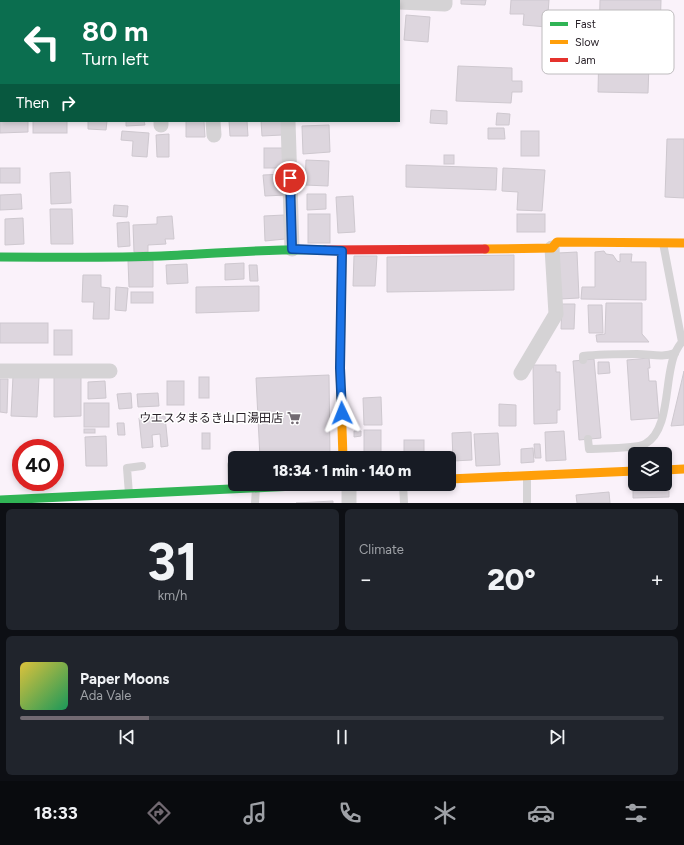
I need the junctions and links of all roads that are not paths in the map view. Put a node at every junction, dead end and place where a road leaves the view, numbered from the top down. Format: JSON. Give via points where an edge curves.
{"nodes":[{"id":1,"x":445,"y":0,"type":"edge"},
{"id":2,"x":400,"y":2,"type":"edge"},
{"id":3,"x":288,"y":122,"type":"edge"},
{"id":4,"x":663,"y":242,"type":"junction"},
{"id":5,"x":684,"y":242,"type":"edge"},
{"id":6,"x":552,"y":248,"type":"junction"},
{"id":7,"x":292,"y":249,"type":"junction"},
{"id":8,"x":342,"y":251,"type":"junction"},
{"id":9,"x":0,"y":257,"type":"edge"},
{"id":10,"x":683,"y":344,"type":"edge"},
{"id":11,"x":675,"y":353,"type":"junction"},
{"id":12,"x":583,"y":360,"type":"dead end"},
{"id":13,"x":0,"y":371,"type":"edge"},
{"id":14,"x":110,"y":371,"type":"dead end"},
{"id":15,"x":521,"y":373,"type":"dead end"},
{"id":16,"x":588,"y":439,"type":"dead end"},
{"id":17,"x":343,"y":451,"type":"edge"},
{"id":18,"x":142,"y":466,"type":"dead end"},
{"id":19,"x":672,"y":470,"type":"edge"},
{"id":20,"x":684,"y":470,"type":"edge"},
{"id":21,"x":628,"y":471,"type":"edge"},
{"id":22,"x":527,"y":476,"type":"junction"},
{"id":23,"x":456,"y":479,"type":"edge"},
{"id":24,"x":228,"y":489,"type":"edge"},
{"id":25,"x":256,"y":491,"type":"edge"},
{"id":26,"x":349,"y":491,"type":"edge"},
{"id":27,"x":403,"y":491,"type":"edge"},
{"id":28,"x":129,"y":494,"type":"junction"},
{"id":29,"x":0,"y":500,"type":"edge"},
{"id":30,"x":255,"y":503,"type":"edge"},
{"id":31,"x":349,"y":503,"type":"edge"},
{"id":32,"x":404,"y":503,"type":"edge"},
{"id":33,"x":527,"y":503,"type":"edge"}],
"edges":[{"from":1,"to":2,"type":"street","via":[[445,4]]},
{"from":3,"to":7,"type":"street"},
{"from":4,"to":5,"type":"street"},
{"from":4,"to":6,"type":"street","via":[[557,242]]},
{"from":4,"to":10,"type":"lane"},
{"from":6,"to":8,"type":"street"},
{"from":6,"to":15,"type":"street","via":[[556,314]]},
{"from":7,"to":8,"type":"street"},
{"from":7,"to":9,"type":"street","via":[[160,256]]},
{"from":8,"to":17,"type":"street","via":[[340,368]]},
{"from":10,"to":11,"type":"lane"},
{"from":11,"to":12,"type":"lane","via":[[666,356],[592,355],[583,356]]},
{"from":11,"to":16,"type":"lane","via":[[662,420],[655,436],[644,445],[590,449]]},
{"from":13,"to":14,"type":"street"},
{"from":18,"to":28,"type":"lane","via":[[127,468]]},
{"from":19,"to":20,"type":"street"},
{"from":21,"to":22,"type":"street"},
{"from":22,"to":23,"type":"street"},
{"from":22,"to":33,"type":"lane"},
{"from":24,"to":28,"type":"street","via":[[188,494]]},
{"from":25,"to":30,"type":"lane"},
{"from":26,"to":31,"type":"street"},
{"from":27,"to":32,"type":"lane"},
{"from":28,"to":29,"type":"street"}]}
